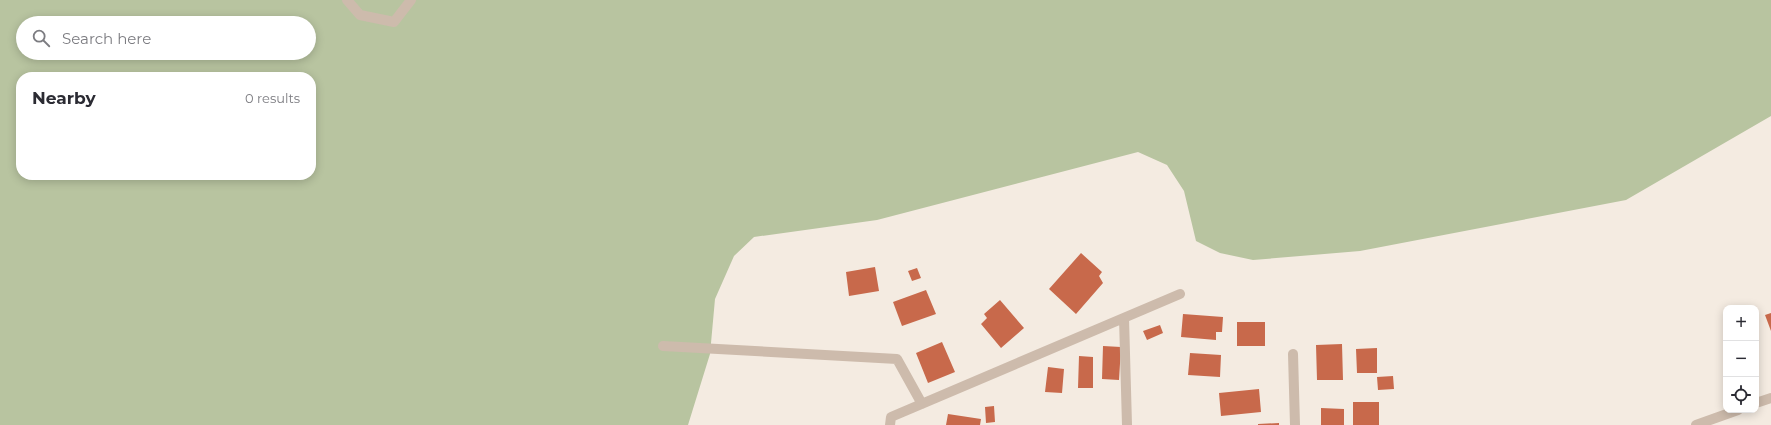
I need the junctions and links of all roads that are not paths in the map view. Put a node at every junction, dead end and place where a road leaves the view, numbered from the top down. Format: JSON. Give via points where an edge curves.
{"nodes":[{"id":1,"x":347,"y":0,"type":"edge"},
{"id":2,"x":411,"y":0,"type":"edge"},
{"id":3,"x":1180,"y":294,"type":"dead end"},
{"id":4,"x":1124,"y":318,"type":"junction"},
{"id":5,"x":663,"y":346,"type":"dead end"},
{"id":6,"x":1293,"y":354,"type":"dead end"},
{"id":7,"x":1771,"y":398,"type":"edge"},
{"id":8,"x":1759,"y":402,"type":"edge"},
{"id":9,"x":922,"y":404,"type":"junction"},
{"id":10,"x":1730,"y":413,"type":"edge"},
{"id":11,"x":890,"y":425,"type":"edge"},
{"id":12,"x":1127,"y":425,"type":"edge"},
{"id":13,"x":1294,"y":425,"type":"edge"},
{"id":14,"x":1696,"y":425,"type":"edge"}],
"edges":[{"from":1,"to":2,"type":"street","via":[[360,15],[394,22]]},
{"from":3,"to":4,"type":"street"},
{"from":4,"to":9,"type":"street"},
{"from":4,"to":12,"type":"street"},
{"from":5,"to":9,"type":"street","via":[[897,359]]},
{"from":6,"to":13,"type":"street"},
{"from":7,"to":8,"type":"street"},
{"from":9,"to":11,"type":"street","via":[[891,417]]},
{"from":10,"to":14,"type":"street"}]}
